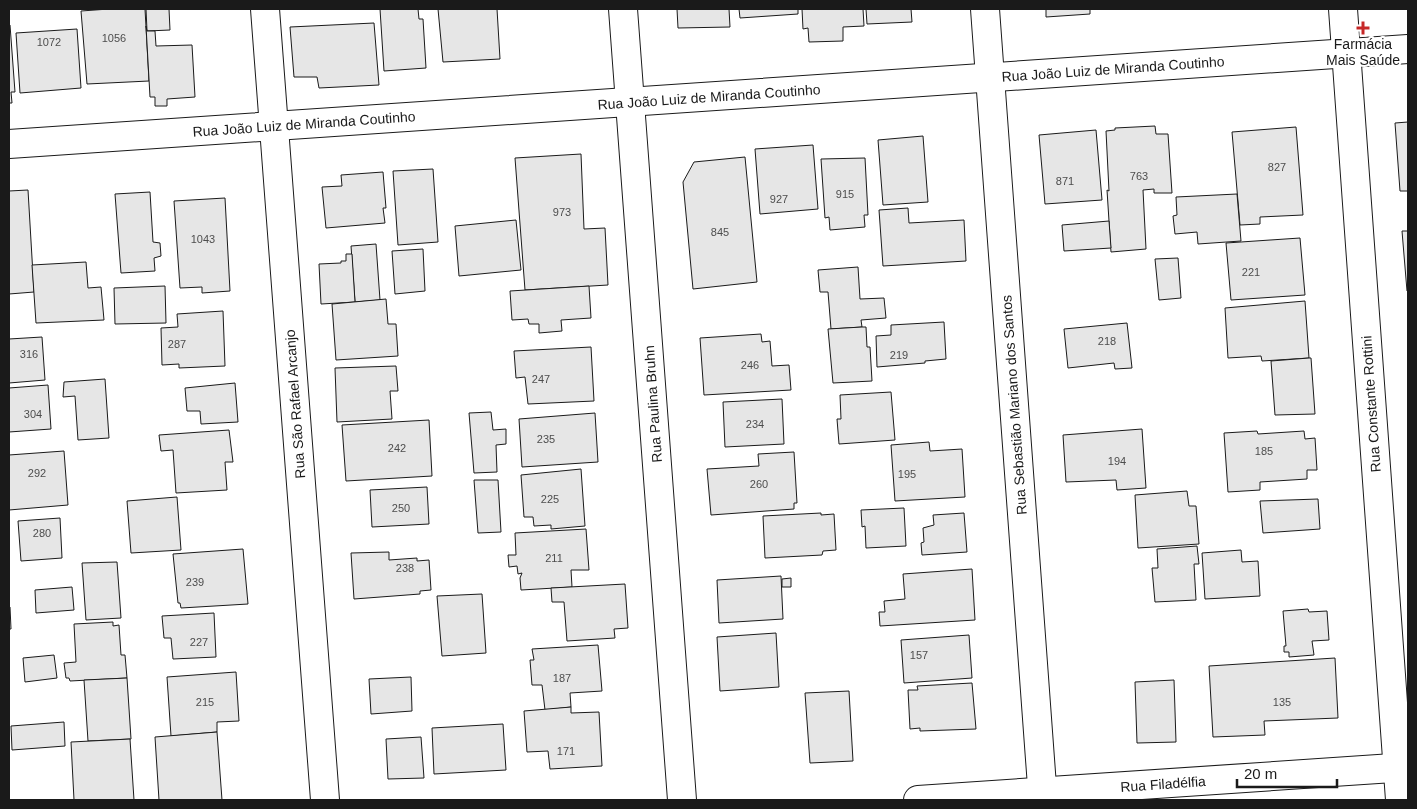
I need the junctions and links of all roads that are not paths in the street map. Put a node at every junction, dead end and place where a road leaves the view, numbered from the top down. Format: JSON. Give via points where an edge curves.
{"nodes":[{"id":1,"x":265,"y":9,"type":"edge"},
{"id":2,"x":624,"y":9,"type":"edge"},
{"id":3,"x":985,"y":9,"type":"edge"},
{"id":4,"x":1343,"y":9,"type":"edge"},
{"id":5,"x":1408,"y":49,"type":"edge"},
{"id":6,"x":1346,"y":53,"type":"junction"},
{"id":7,"x":990,"y":78,"type":"junction"},
{"id":8,"x":630,"y":102,"type":"junction"},
{"id":9,"x":274,"y":126,"type":"junction"},
{"id":10,"x":9,"y":144,"type":"edge"},
{"id":11,"x":1403,"y":768,"type":"edge"},
{"id":12,"x":1043,"y":796,"type":"edge"},
{"id":13,"x":325,"y":800,"type":"edge"},
{"id":14,"x":682,"y":800,"type":"edge"},
{"id":15,"x":918,"y":800,"type":"edge"},
{"id":16,"x":1400,"y":800,"type":"edge"}],
"edges":[{"from":1,"to":9,"type":"street","name":"Rua São Rafael Arcanjo"},
{"from":2,"to":8,"type":"street","name":"Rua Paulina Bruhn"},
{"from":3,"to":7,"type":"street","name":"Rua Sebastião Mariano dos Santos"},
{"from":4,"to":6,"type":"street","name":"Rua Constante Rottini"},
{"from":5,"to":6,"type":"street","name":"Rua João Luiz de Miranda Coutinho"},
{"from":6,"to":7,"type":"street","name":"Rua João Luiz de Miranda Coutinho"},
{"from":6,"to":11,"type":"street","name":"Rua Constante Rottini"},
{"from":7,"to":8,"type":"street","name":"Rua João Luiz de Miranda Coutinho"},
{"from":7,"to":12,"type":"street","name":"Rua Sebastião Mariano dos Santos"},
{"from":8,"to":9,"type":"street","name":"Rua João Luiz de Miranda Coutinho"},
{"from":8,"to":14,"type":"street","name":"Rua Paulina Bruhn"},
{"from":9,"to":10,"type":"street","name":"Rua João Luiz de Miranda Coutinho"},
{"from":9,"to":13,"type":"street","name":"Rua São Rafael Arcanjo"},
{"from":11,"to":12,"type":"street","name":"Rua Filadélfia"},
{"from":11,"to":16,"type":"street","name":"Rua Constante Rottini"},
{"from":12,"to":15,"type":"street","name":"Rua Filadélfia"}]}
